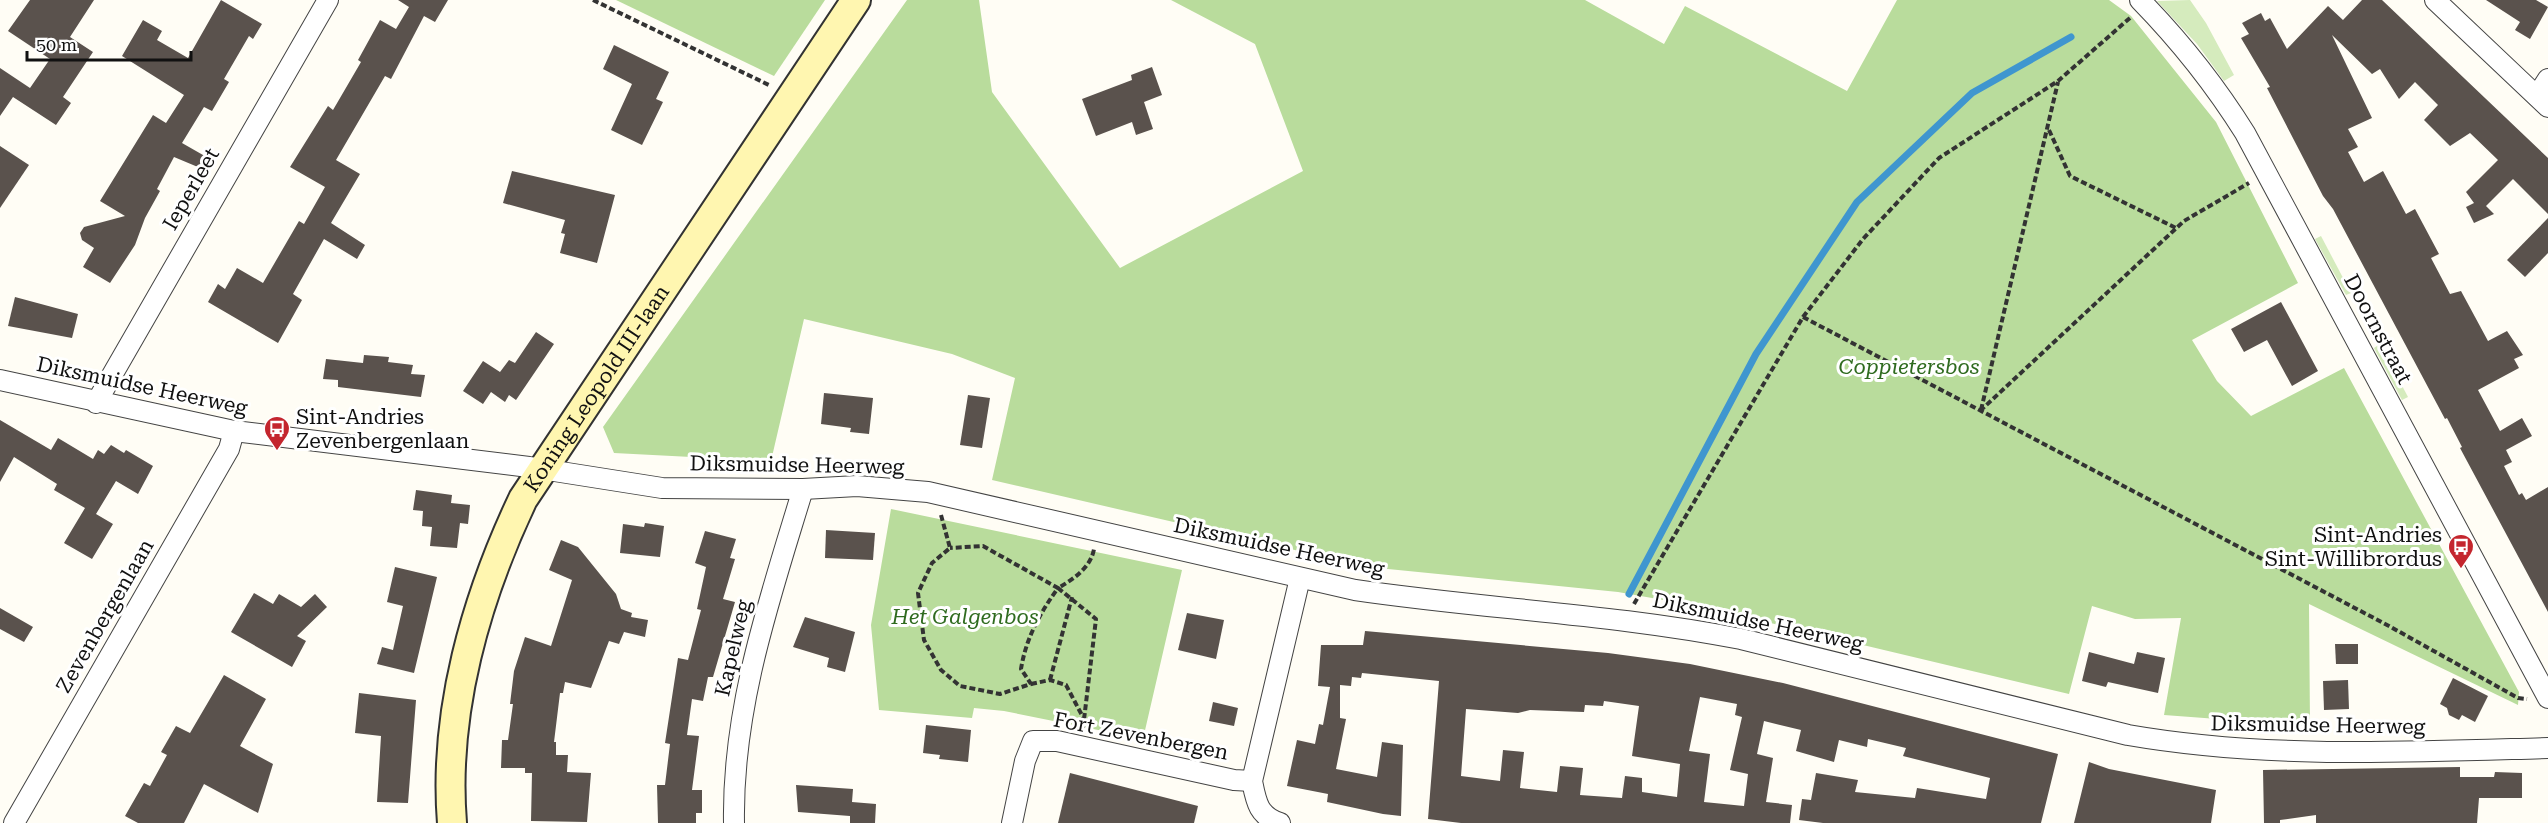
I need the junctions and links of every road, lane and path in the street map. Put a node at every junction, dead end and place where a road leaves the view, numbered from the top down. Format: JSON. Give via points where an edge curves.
{"nodes":[{"id":1,"x":328,"y":0,"type":"edge"},
{"id":2,"x":593,"y":0,"type":"edge"},
{"id":3,"x":856,"y":0,"type":"edge"},
{"id":4,"x":2435,"y":0,"type":"edge"},
{"id":5,"x":2142,"y":2,"type":"edge"},
{"id":6,"x":2548,"y":79,"type":"edge"},
{"id":7,"x":2058,"y":81,"type":"junction"},
{"id":8,"x":792,"y":96,"type":"junction"},
{"id":9,"x":2543,"y":102,"type":"edge"},
{"id":10,"x":2048,"y":129,"type":"junction"},
{"id":11,"x":2266,"y":172,"type":"junction"},
{"id":12,"x":2176,"y":229,"type":"junction"},
{"id":13,"x":1803,"y":317,"type":"junction"},
{"id":14,"x":0,"y":380,"type":"edge"},
{"id":15,"x":96,"y":403,"type":"junction"},
{"id":16,"x":1980,"y":411,"type":"junction"},
{"id":17,"x":234,"y":430,"type":"junction"},
{"id":18,"x":541,"y":469,"type":"junction"},
{"id":19,"x":803,"y":489,"type":"junction"},
{"id":20,"x":930,"y":492,"type":"junction"},
{"id":21,"x":1098,"y":530,"type":"junction"},
{"id":22,"x":950,"y":548,"type":"junction"},
{"id":23,"x":1300,"y":578,"type":"junction"},
{"id":24,"x":1058,"y":588,"type":"junction"},
{"id":25,"x":1072,"y":597,"type":"junction"},
{"id":26,"x":1624,"y":620,"type":"junction"},
{"id":27,"x":1050,"y":680,"type":"junction"},
{"id":28,"x":1031,"y":684,"type":"junction"},
{"id":29,"x":2546,"y":694,"type":"edge"},
{"id":30,"x":1085,"y":721,"type":"junction"},
{"id":31,"x":1082,"y":746,"type":"junction"},
{"id":32,"x":2548,"y":748,"type":"edge"},
{"id":33,"x":1252,"y":781,"type":"junction"},
{"id":34,"x":14,"y":823,"type":"edge"},
{"id":35,"x":452,"y":823,"type":"edge"},
{"id":36,"x":734,"y":823,"type":"edge"},
{"id":37,"x":1011,"y":823,"type":"edge"},
{"id":38,"x":1280,"y":823,"type":"edge"}],
"edges":[{"from":1,"to":15,"type":"street","name":"Ieperleet"},
{"from":2,"to":8,"type":"path"},
{"from":3,"to":8,"type":"street","name":"Koning Leopold III-laan"},
{"from":4,"to":9,"type":"street"},
{"from":5,"to":7,"type":"path"},
{"from":5,"to":11,"type":"street","name":"Doornstraat","via":[[2212,83]]},
{"from":6,"to":9,"type":"street"},
{"from":7,"to":10,"type":"path"},
{"from":7,"to":13,"type":"path","via":[[1939,158],[1863,238]]},
{"from":8,"to":18,"type":"street","name":"Koning Leopold III-laan"},
{"from":10,"to":12,"type":"path","via":[[2070,176]]},
{"from":10,"to":16,"type":"path"},
{"from":11,"to":12,"type":"path"},
{"from":11,"to":29,"type":"street","name":"Doornstraat"},
{"from":12,"to":16,"type":"path"},
{"from":13,"to":16,"type":"path"},
{"from":13,"to":26,"type":"path"},
{"from":14,"to":15,"type":"street","name":"Diksmuidse Heerweg"},
{"from":15,"to":17,"type":"street","name":"Diksmuidse Heerweg"},
{"from":16,"to":29,"type":"path","via":[[2379,620],[2518,698]]},
{"from":17,"to":18,"type":"street","name":"Diksmuidse Heerweg"},
{"from":17,"to":34,"type":"street","name":"Zevenbergenlaan","via":[[230,449]]},
{"from":18,"to":19,"type":"street","name":"Diksmuidse Heerweg","via":[[662,488]]},
{"from":18,"to":35,"type":"street","name":"Koning Leopold III-laan","via":[[492,568],[466,657],[455,730]]},
{"from":19,"to":20,"type":"street","name":"Diksmuidse Heerweg","via":[[875,487]]},
{"from":19,"to":36,"type":"street","name":"Kapelweg","via":[[746,689]]},
{"from":20,"to":21,"type":"street","name":"Diksmuidse Heerweg"},
{"from":20,"to":22,"type":"path"},
{"from":21,"to":23,"type":"street","name":"Diksmuidse Heerweg"},
{"from":21,"to":24,"type":"path","via":[[1093,559]]},
{"from":22,"to":24,"type":"path","via":[[983,546]]},
{"from":22,"to":28,"type":"path","via":[[932,563],[918,593],[924,640],[941,670],[960,686],[1000,694]]},
{"from":23,"to":26,"type":"street","name":"Diksmuidse Heerweg","via":[[1425,600]]},
{"from":23,"to":33,"type":"street","name":"Fort Zevenbergen"},
{"from":24,"to":25,"type":"path"},
{"from":24,"to":28,"type":"path","via":[[1042,609],[1026,644],[1021,669]]},
{"from":25,"to":27,"type":"path"},
{"from":25,"to":30,"type":"path","via":[[1096,618]]},
{"from":26,"to":32,"type":"street","name":"Diksmuidse Heerweg","via":[[1775,646],[2127,735],[2192,746],[2305,752]]},
{"from":27,"to":28,"type":"path"},
{"from":27,"to":30,"type":"path","via":[[1066,685]]},
{"from":30,"to":31,"type":"path"},
{"from":31,"to":33,"type":"street","name":"Fort Zevenbergen"},
{"from":31,"to":37,"type":"street","name":"Fort Zevenbergen","via":[[1033,741]]},
{"from":33,"to":38,"type":"street","name":"Fort Zevenbergen","via":[[1256,806],[1269,819]]}]}
